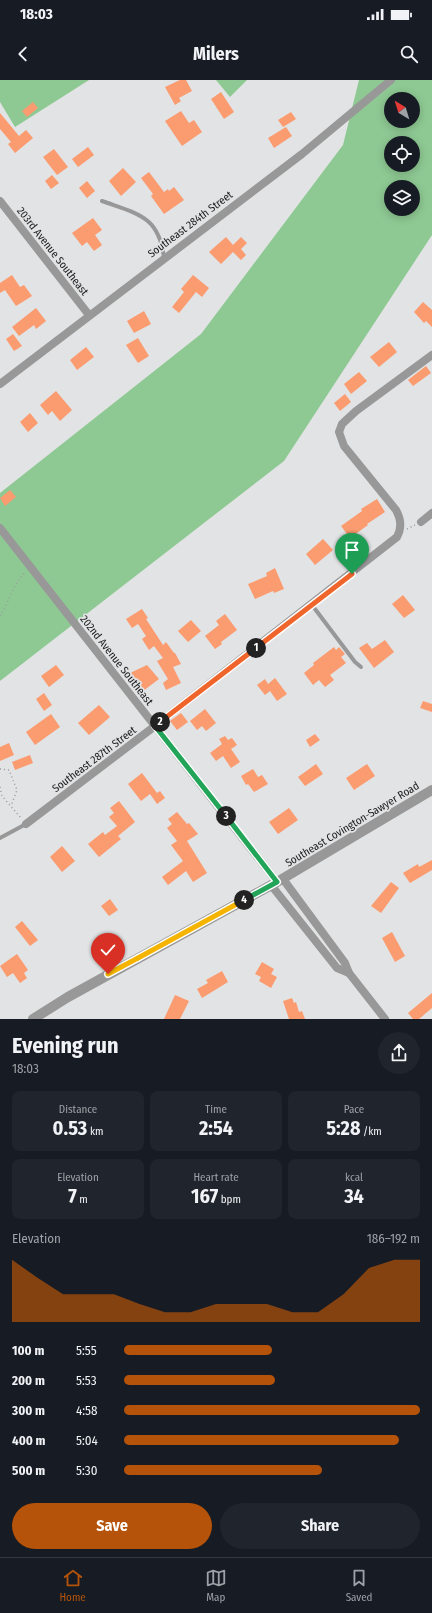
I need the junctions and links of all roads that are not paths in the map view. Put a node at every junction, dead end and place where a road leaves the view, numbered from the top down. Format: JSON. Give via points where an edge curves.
{"nodes":[{"id":1,"x":392,"y":80,"type":"edge"},
{"id":2,"x":0,"y":201,"type":"edge"},
{"id":3,"x":102,"y":201,"type":"dead end"},
{"id":4,"x":164,"y":258,"type":"junction"},
{"id":5,"x":89,"y":315,"type":"junction"},
{"id":6,"x":432,"y":355,"type":"edge"},
{"id":7,"x":0,"y":384,"type":"edge"},
{"id":8,"x":432,"y":513,"type":"edge"},
{"id":9,"x":421,"y":522,"type":"road end"},
{"id":10,"x":0,"y":528,"type":"edge"},
{"id":11,"x":312,"y":605,"type":"junction"},
{"id":12,"x":361,"y":667,"type":"dead end"},
{"id":13,"x":155,"y":726,"type":"junction"},
{"id":14,"x":432,"y":790,"type":"edge"},
{"id":15,"x":26,"y":824,"type":"joint"},
{"id":16,"x":0,"y":838,"type":"edge"},
{"id":17,"x":277,"y":882,"type":"junction"},
{"id":18,"x":349,"y":973,"type":"junction"},
{"id":19,"x":33,"y":1019,"type":"edge"},
{"id":20,"x":385,"y":1019,"type":"edge"}],
"edges":[{"from":1,"to":4,"type":"street","name":"Southeast 284th Street","via":[[302,154]]},
{"from":2,"to":5,"type":"street","name":"203rd Avenue Southeast"},
{"from":3,"to":4,"type":"lane","via":[[139,214],[154,226],[162,243]]},
{"from":4,"to":5,"type":"street","name":"Southeast 284th Street"},
{"from":5,"to":7,"type":"street","name":"Southeast 284th Street"},
{"from":6,"to":11,"type":"street","name":"Southeast 287th Street","via":[[342,424],[339,432],[344,446],[396,510],[400,518],[400,532],[392,543]]},
{"from":8,"to":9,"type":"street"},
{"from":10,"to":13,"type":"street","name":"202nd Avenue Southeast"},
{"from":11,"to":12,"type":"lane"},
{"from":11,"to":13,"type":"street","name":"Southeast 287th Street"},
{"from":13,"to":15,"type":"street","name":"Southeast 287th Street"},
{"from":13,"to":17,"type":"street","name":"202nd Avenue Southeast"},
{"from":14,"to":17,"type":"street","name":"Southeast Covington-Sawyer Road"},
{"from":15,"to":16,"type":"lane"},
{"from":17,"to":18,"type":"street","name":"202nd Avenue Southeast","via":[[345,963]]},
{"from":17,"to":18,"type":"street","name":"202nd Avenue Southeast","via":[[337,968]]},
{"from":17,"to":19,"type":"street","name":"Southeast Covington-Sawyer Road","via":[[68,996]]},
{"from":18,"to":20,"type":"street","name":"202nd Avenue Southeast"}]}
